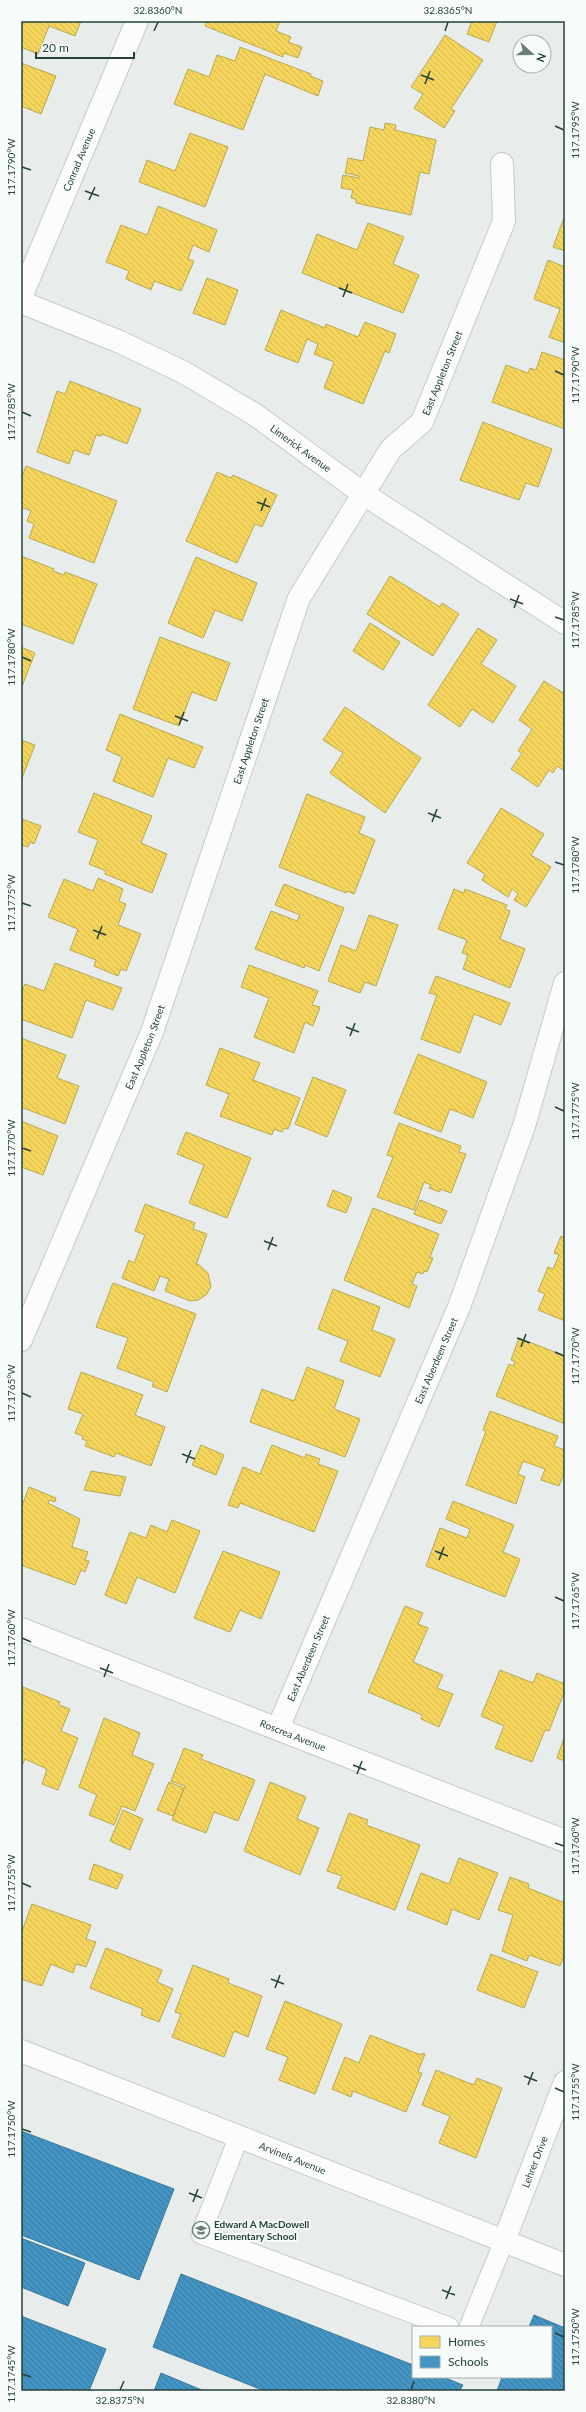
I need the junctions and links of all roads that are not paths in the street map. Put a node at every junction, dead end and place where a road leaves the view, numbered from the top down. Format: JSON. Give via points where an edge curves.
{"nodes":[{"id":1,"x":137,"y":21,"type":"edge"},
{"id":2,"x":502,"y":164,"type":"dead end"},
{"id":3,"x":21,"y":297,"type":"edge"},
{"id":4,"x":21,"y":302,"type":"edge"},
{"id":5,"x":365,"y":495,"type":"junction"},
{"id":6,"x":565,"y":623,"type":"edge"},
{"id":7,"x":565,"y":983,"type":"edge"},
{"id":8,"x":21,"y":1340,"type":"edge"},
{"id":9,"x":21,"y":1629,"type":"edge"},
{"id":10,"x":278,"y":1728,"type":"junction"},
{"id":11,"x":565,"y":1841,"type":"edge"},
{"id":12,"x":21,"y":2051,"type":"edge"},
{"id":13,"x":565,"y":2082,"type":"edge"},
{"id":14,"x":239,"y":2136,"type":"junction"},
{"id":15,"x":504,"y":2241,"type":"junction"},
{"id":16,"x":565,"y":2265,"type":"edge"},
{"id":17,"x":446,"y":2326,"type":"edge"},
{"id":18,"x":469,"y":2326,"type":"edge"}],
"edges":[{"from":1,"to":3,"type":"street","name":"Conrad Avenue"},
{"from":2,"to":5,"type":"street","name":"East Appleton Street","via":[[504,220],[422,422],[391,449]]},
{"from":4,"to":5,"type":"street","name":"Limerick Avenue","via":[[120,342],[183,372],[254,414]]},
{"from":5,"to":6,"type":"street","name":"Limerick Avenue"},
{"from":5,"to":8,"type":"street","name":"East Appleton Street","via":[[299,598],[152,1032]]},
{"from":7,"to":10,"type":"street","name":"East Aberdeen Street","via":[[524,1126],[459,1307]]},
{"from":9,"to":10,"type":"street","name":"Roscrea Avenue"},
{"from":10,"to":11,"type":"street","name":"Roscrea Avenue"},
{"from":12,"to":14,"type":"street","name":"Arvinels Avenue"},
{"from":13,"to":15,"type":"street","name":"Lehrer Drive"},
{"from":14,"to":15,"type":"street","name":"Arvinels Avenue"},
{"from":14,"to":17,"type":"lane","via":[[201,2234]]},
{"from":15,"to":16,"type":"street","name":"Arvinels Avenue"},
{"from":15,"to":18,"type":"lane"}]}
